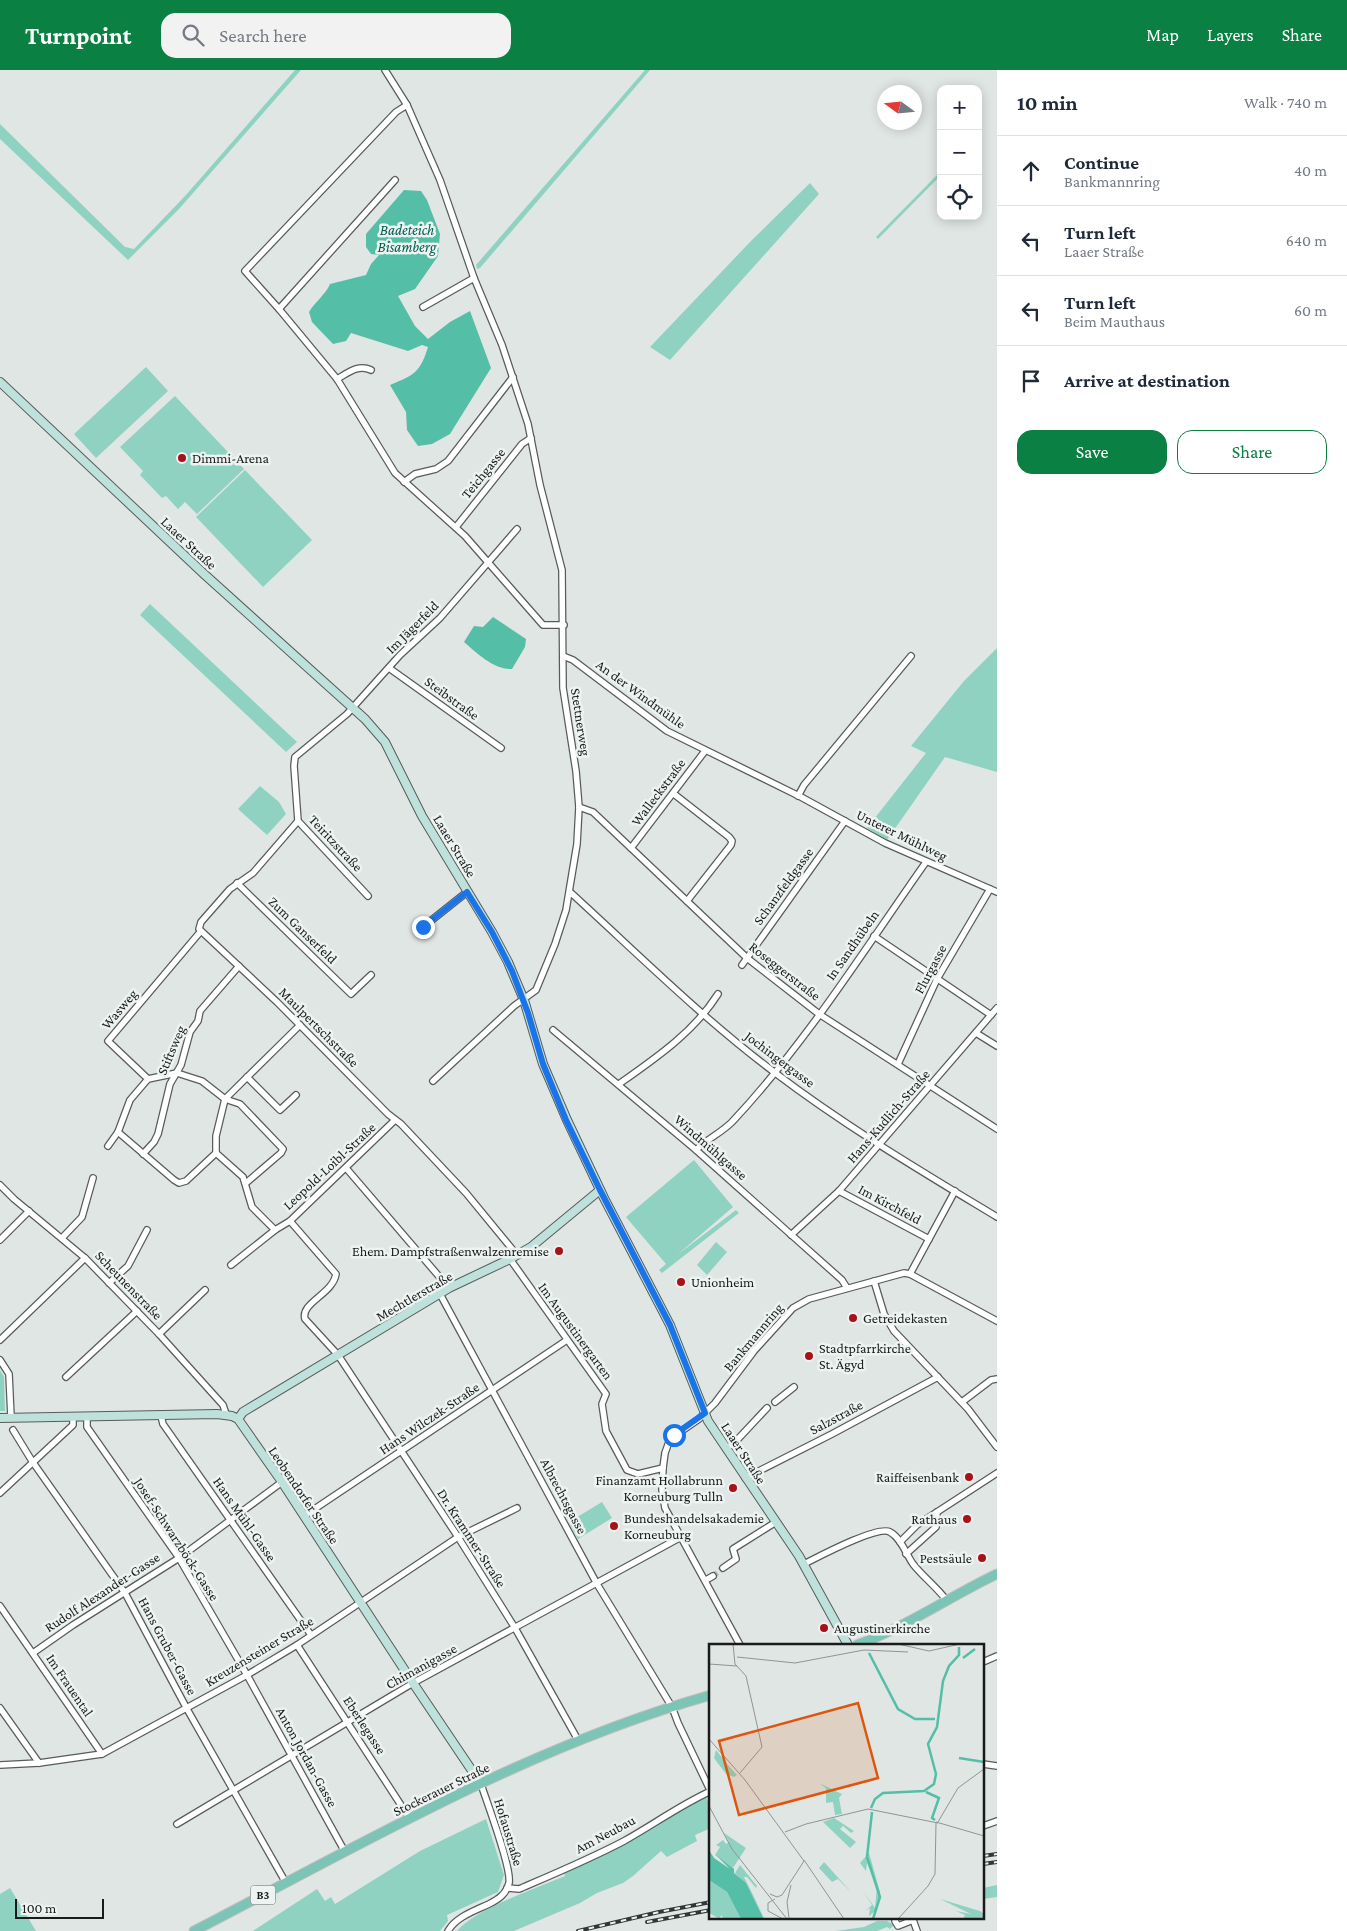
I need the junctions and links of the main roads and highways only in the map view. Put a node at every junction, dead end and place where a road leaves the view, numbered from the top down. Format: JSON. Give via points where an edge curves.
{"nodes":[{"id":1,"x":997,"y":1574,"type":"edge"},
{"id":2,"x":859,"y":1644,"type":"edge"},
{"id":3,"x":709,"y":1696,"type":"edge"},
{"id":4,"x":194,"y":1931,"type":"edge"}],
"edges":[{"from":1,"to":2,"type":"main road","via":[[914,1620]]},
{"from":3,"to":4,"type":"main road","name":"Stockerauer Straße","number":"B3","via":[[578,1740],[481,1784],[343,1849]]}]}
